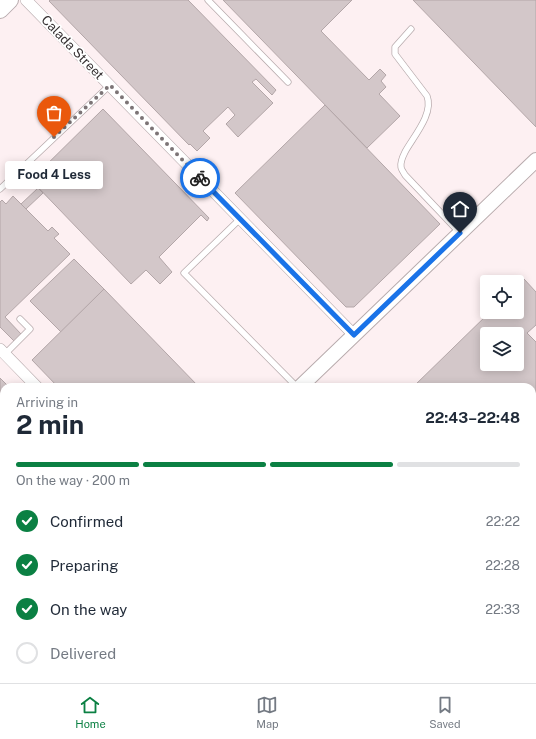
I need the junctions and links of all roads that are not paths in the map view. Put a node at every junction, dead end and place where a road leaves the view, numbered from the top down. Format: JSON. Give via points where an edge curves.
{"nodes":[{"id":1,"x":10,"y":0,"type":"edge"},
{"id":2,"x":26,"y":0,"type":"edge"},
{"id":3,"x":208,"y":0,"type":"edge"},
{"id":4,"x":0,"y":10,"type":"edge"},
{"id":5,"x":411,"y":29,"type":"dead end"},
{"id":6,"x":288,"y":82,"type":"dead end"},
{"id":7,"x":110,"y":85,"type":"junction"},
{"id":8,"x":536,"y":160,"type":"edge"},
{"id":9,"x":0,"y":189,"type":"edge"},
{"id":10,"x":240,"y":219,"type":"junction"},
{"id":11,"x":460,"y":233,"type":"junction"},
{"id":12,"x":20,"y":319,"type":"dead end"},
{"id":13,"x":354,"y":335,"type":"junction"},
{"id":14,"x":3,"y":352,"type":"edge"},
{"id":15,"x":33,"y":383,"type":"edge"},
{"id":16,"x":293,"y":383,"type":"edge"},
{"id":17,"x":304,"y":383,"type":"edge"}],
"edges":[{"from":1,"to":4,"type":"main road"},
{"from":2,"to":7,"type":"street","name":"Calada Street"},
{"from":3,"to":6,"type":"lane"},
{"from":5,"to":11,"type":"lane","via":[[395,47],[395,54],[427,96],[428,107],[426,117],[402,157],[400,166],[405,175]]},
{"from":7,"to":9,"type":"lane"},
{"from":7,"to":10,"type":"street","name":"Calada Street"},
{"from":8,"to":11,"type":"street"},
{"from":10,"to":13,"type":"street","name":"Calada Street"},
{"from":10,"to":16,"type":"lane","via":[[184,273]]},
{"from":11,"to":13,"type":"street"},
{"from":12,"to":14,"type":"lane","via":[[30,329]]},
{"from":13,"to":17,"type":"street"},
{"from":14,"to":15,"type":"street"}]}
